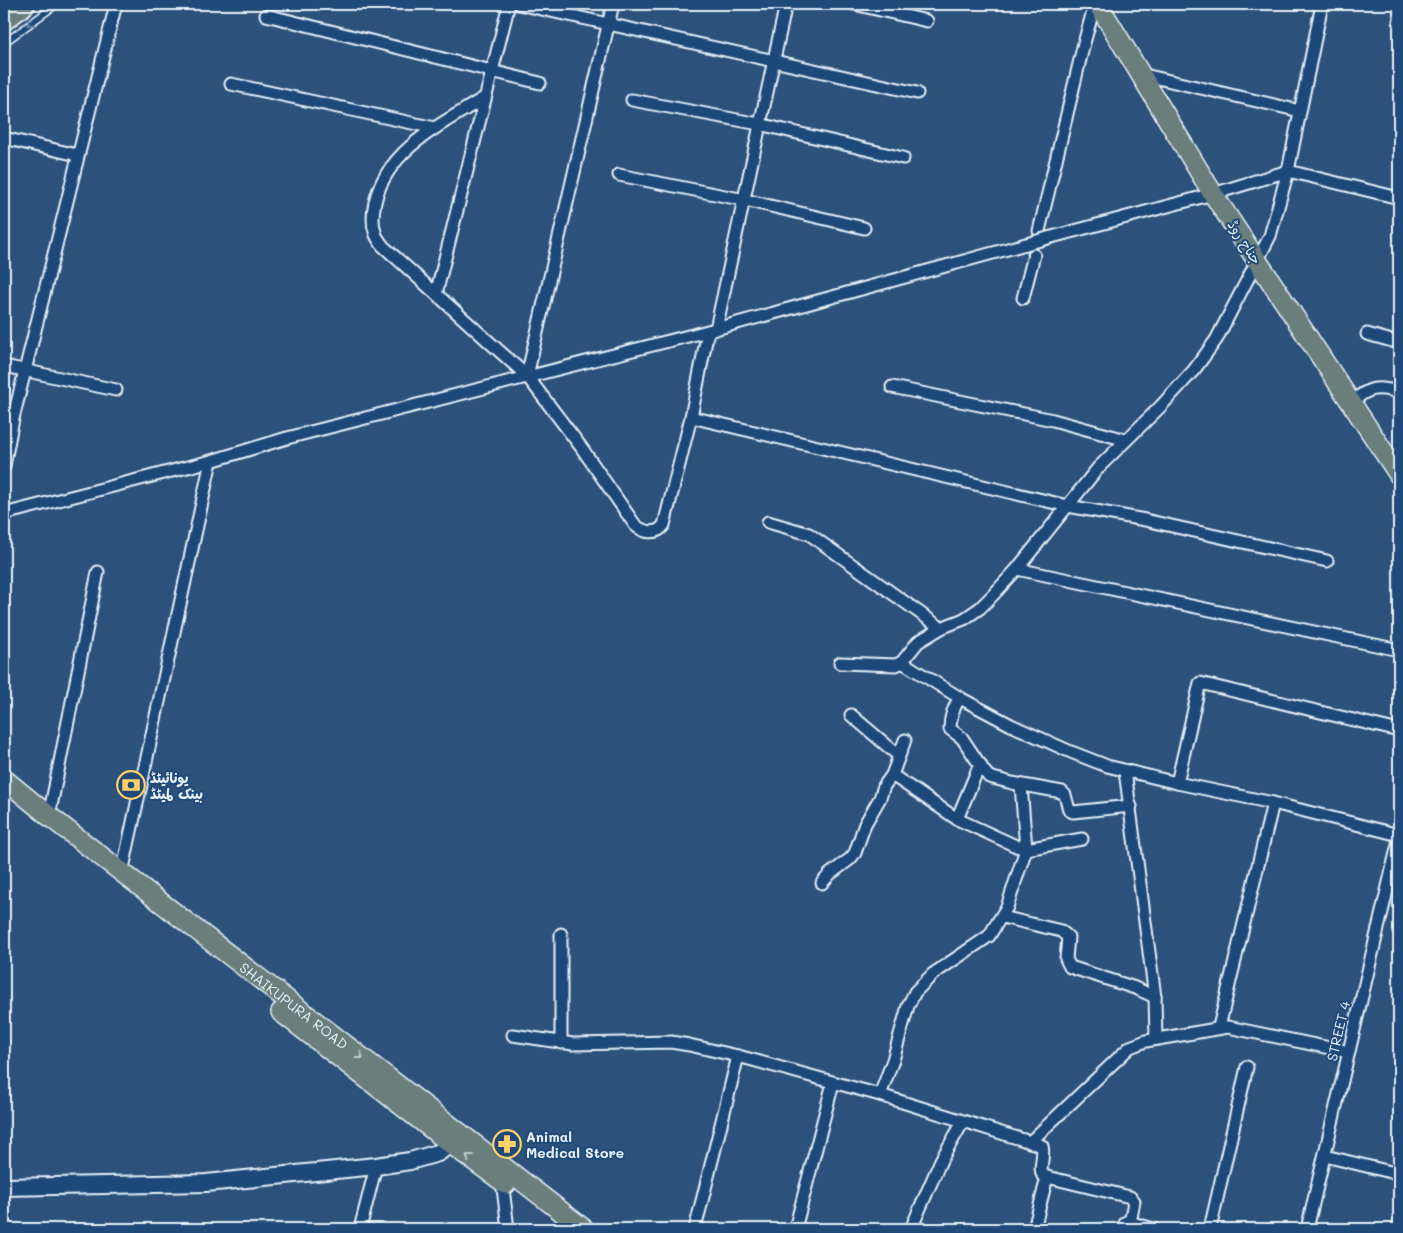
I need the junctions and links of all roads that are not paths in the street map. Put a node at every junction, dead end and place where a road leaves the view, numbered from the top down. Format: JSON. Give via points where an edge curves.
{"nodes":[{"id":1,"x":24,"y":4,"type":"edge"},
{"id":2,"x":57,"y":4,"type":"edge"},
{"id":3,"x":116,"y":4,"type":"edge"},
{"id":4,"x":508,"y":4,"type":"edge"},
{"id":5,"x":519,"y":4,"type":"edge"},
{"id":6,"x":613,"y":4,"type":"edge"},
{"id":7,"x":786,"y":4,"type":"edge"},
{"id":8,"x":854,"y":4,"type":"edge"},
{"id":9,"x":1097,"y":4,"type":"edge"},
{"id":10,"x":1322,"y":4,"type":"edge"},
{"id":11,"x":266,"y":15,"type":"dead end"},
{"id":12,"x":4,"y":19,"type":"edge"},
{"id":13,"x":927,"y":21,"type":"dead end"},
{"id":14,"x":609,"y":24,"type":"junction"},
{"id":15,"x":4,"y":43,"type":"edge"},
{"id":16,"x":773,"y":60,"type":"junction"},
{"id":17,"x":491,"y":70,"type":"junction"},
{"id":18,"x":1140,"y":74,"type":"junction"},
{"id":19,"x":540,"y":83,"type":"dead end"},
{"id":20,"x":231,"y":84,"type":"dead end"},
{"id":21,"x":917,"y":93,"type":"dead end"},
{"id":22,"x":484,"y":98,"type":"junction"},
{"id":23,"x":632,"y":100,"type":"dead end"},
{"id":24,"x":1300,"y":110,"type":"junction"},
{"id":25,"x":759,"y":124,"type":"junction"},
{"id":26,"x":435,"y":128,"type":"junction"},
{"id":27,"x":4,"y":138,"type":"edge"},
{"id":28,"x":77,"y":155,"type":"junction"},
{"id":29,"x":903,"y":158,"type":"dead end"},
{"id":30,"x":1288,"y":171,"type":"junction"},
{"id":31,"x":619,"y":175,"type":"dead end"},
{"id":32,"x":1214,"y":194,"type":"junction"},
{"id":33,"x":1399,"y":198,"type":"edge"},
{"id":34,"x":745,"y":200,"type":"junction"},
{"id":35,"x":864,"y":228,"type":"dead end"},
{"id":36,"x":1043,"y":235,"type":"junction"},
{"id":37,"x":1034,"y":254,"type":"dead end"},
{"id":38,"x":1258,"y":262,"type":"junction"},
{"id":39,"x":436,"y":294,"type":"junction"},
{"id":40,"x":1023,"y":298,"type":"dead end"},
{"id":41,"x":712,"y":330,"type":"junction"},
{"id":42,"x":1368,"y":334,"type":"dead end"},
{"id":43,"x":1399,"y":342,"type":"edge"},
{"id":44,"x":4,"y":366,"type":"edge"},
{"id":45,"x":25,"y":371,"type":"junction"},
{"id":46,"x":527,"y":376,"type":"junction"},
{"id":47,"x":892,"y":387,"type":"dead end"},
{"id":48,"x":116,"y":390,"type":"dead end"},
{"id":49,"x":1399,"y":392,"type":"edge"},
{"id":50,"x":1352,"y":402,"type":"junction"},
{"id":51,"x":691,"y":417,"type":"junction"},
{"id":52,"x":1126,"y":440,"type":"junction"},
{"id":53,"x":211,"y":461,"type":"junction"},
{"id":54,"x":4,"y":466,"type":"edge"},
{"id":55,"x":1399,"y":475,"type":"edge"},
{"id":56,"x":1068,"y":506,"type":"junction"},
{"id":57,"x":4,"y":514,"type":"edge"},
{"id":58,"x":768,"y":522,"type":"dead end"},
{"id":59,"x":1327,"y":561,"type":"dead end"},
{"id":60,"x":1017,"y":570,"type":"junction"},
{"id":61,"x":98,"y":572,"type":"dead end"},
{"id":62,"x":941,"y":628,"type":"junction"},
{"id":63,"x":1399,"y":650,"type":"edge"},
{"id":64,"x":840,"y":662,"type":"dead end"},
{"id":65,"x":902,"y":662,"type":"junction"},
{"id":66,"x":960,"y":698,"type":"junction"},
{"id":67,"x":851,"y":715,"type":"dead end"},
{"id":68,"x":1399,"y":731,"type":"edge"},
{"id":69,"x":905,"y":740,"type":"dead end"},
{"id":70,"x":898,"y":755,"type":"junction"},
{"id":71,"x":980,"y":764,"type":"junction"},
{"id":72,"x":1125,"y":771,"type":"junction"},
{"id":73,"x":892,"y":775,"type":"junction"},
{"id":74,"x":4,"y":779,"type":"edge"},
{"id":75,"x":1177,"y":783,"type":"junction"},
{"id":76,"x":1020,"y":785,"type":"junction"},
{"id":77,"x":4,"y":795,"type":"edge"},
{"id":78,"x":1273,"y":803,"type":"junction"},
{"id":79,"x":1131,"y":806,"type":"junction"},
{"id":80,"x":49,"y":816,"type":"junction"},
{"id":81,"x":956,"y":818,"type":"junction"},
{"id":82,"x":1399,"y":835,"type":"edge"},
{"id":83,"x":1082,"y":839,"type":"dead end"},
{"id":84,"x":1399,"y":840,"type":"edge"},
{"id":85,"x":1026,"y":849,"type":"junction"},
{"id":86,"x":122,"y":873,"type":"junction"},
{"id":87,"x":822,"y":883,"type":"dead end"},
{"id":88,"x":1002,"y":917,"type":"junction"},
{"id":89,"x":561,"y":934,"type":"dead end"},
{"id":90,"x":1155,"y":997,"type":"junction"},
{"id":91,"x":1219,"y":1027,"type":"junction"},
{"id":92,"x":513,"y":1035,"type":"dead end"},
{"id":93,"x":1156,"y":1039,"type":"junction"},
{"id":94,"x":561,"y":1043,"type":"junction"},
{"id":95,"x":1349,"y":1052,"type":"junction"},
{"id":96,"x":738,"y":1056,"type":"junction"},
{"id":97,"x":1247,"y":1067,"type":"dead end"},
{"id":98,"x":833,"y":1082,"type":"junction"},
{"id":99,"x":880,"y":1095,"type":"junction"},
{"id":100,"x":963,"y":1122,"type":"junction"},
{"id":101,"x":455,"y":1138,"type":"junction"},
{"id":102,"x":1030,"y":1142,"type":"junction"},
{"id":103,"x":1325,"y":1156,"type":"junction"},
{"id":104,"x":376,"y":1166,"type":"junction"},
{"id":105,"x":1399,"y":1174,"type":"edge"},
{"id":106,"x":1047,"y":1177,"type":"junction"},
{"id":107,"x":502,"y":1180,"type":"junction"},
{"id":108,"x":4,"y":1187,"type":"edge"},
{"id":109,"x":1127,"y":1225,"type":"edge"},
{"id":110,"x":360,"y":1229,"type":"edge"},
{"id":111,"x":508,"y":1229,"type":"edge"},
{"id":112,"x":564,"y":1229,"type":"edge"},
{"id":113,"x":584,"y":1229,"type":"edge"},
{"id":114,"x":695,"y":1229,"type":"edge"},
{"id":115,"x":795,"y":1229,"type":"edge"},
{"id":116,"x":911,"y":1229,"type":"edge"},
{"id":117,"x":1034,"y":1229,"type":"edge"},
{"id":118,"x":1154,"y":1229,"type":"edge"},
{"id":119,"x":1210,"y":1229,"type":"edge"},
{"id":120,"x":1307,"y":1229,"type":"edge"}],
"edges":[{"from":1,"to":12,"type":"highway"},
{"from":2,"to":15,"type":"lane","one_way":true},
{"from":3,"to":28,"type":"street"},
{"from":4,"to":17,"type":"street"},
{"from":5,"to":14,"type":"street"},
{"from":6,"to":14,"type":"street"},
{"from":7,"to":16,"type":"street"},
{"from":8,"to":13,"type":"street"},
{"from":9,"to":18,"type":"main road","name":"جناح روڈ"},
{"from":9,"to":36,"type":"street","via":[[1084,43]]},
{"from":10,"to":24,"type":"street"},
{"from":11,"to":17,"type":"street"},
{"from":14,"to":16,"type":"street"},
{"from":14,"to":46,"type":"street"},
{"from":16,"to":21,"type":"street"},
{"from":16,"to":25,"type":"street"},
{"from":17,"to":19,"type":"street"},
{"from":17,"to":22,"type":"street"},
{"from":18,"to":24,"type":"street"},
{"from":18,"to":32,"type":"main road","name":"جناح روڈ"},
{"from":20,"to":26,"type":"street"},
{"from":22,"to":26,"type":"street"},
{"from":22,"to":39,"type":"street"},
{"from":23,"to":25,"type":"street"},
{"from":24,"to":30,"type":"street"},
{"from":25,"to":29,"type":"street"},
{"from":25,"to":34,"type":"street"},
{"from":26,"to":39,"type":"street","via":[[388,170],[377,192],[373,211],[375,232],[382,246]]},
{"from":27,"to":28,"type":"street"},
{"from":28,"to":45,"type":"street"},
{"from":30,"to":32,"type":"street"},
{"from":30,"to":33,"type":"street"},
{"from":30,"to":38,"type":"street","via":[[1270,236]]},
{"from":31,"to":34,"type":"street"},
{"from":32,"to":36,"type":"street"},
{"from":32,"to":38,"type":"main road","name":"جناح روڈ"},
{"from":34,"to":35,"type":"street"},
{"from":34,"to":41,"type":"street"},
{"from":36,"to":41,"type":"street","bridge":true,"via":[[1026,244]]},
{"from":37,"to":40,"type":"street"},
{"from":38,"to":50,"type":"main road","name":"جناح روڈ"},
{"from":38,"to":52,"type":"street","via":[[1216,340],[1194,370]]},
{"from":39,"to":46,"type":"street"},
{"from":41,"to":46,"type":"street"},
{"from":41,"to":51,"type":"street"},
{"from":42,"to":43,"type":"street"},
{"from":44,"to":45,"type":"street"},
{"from":45,"to":48,"type":"street"},
{"from":45,"to":54,"type":"street"},
{"from":46,"to":51,"type":"street","via":[[634,525],[648,532],[661,530],[664,526]]},
{"from":46,"to":53,"type":"street"},
{"from":47,"to":52,"type":"street","via":[[1053,420]]},
{"from":49,"to":50,"type":"street","via":[[1376,388],[1363,392]]},
{"from":50,"to":55,"type":"main road","name":"جناح روڈ"},
{"from":51,"to":56,"type":"street"},
{"from":52,"to":56,"type":"street","via":[[1098,468]]},
{"from":53,"to":57,"type":"street"},
{"from":53,"to":86,"type":"street"},
{"from":56,"to":59,"type":"street"},
{"from":56,"to":60,"type":"street"},
{"from":58,"to":62,"type":"street","via":[[809,534]]},
{"from":60,"to":62,"type":"street","via":[[980,608]]},
{"from":60,"to":63,"type":"street"},
{"from":61,"to":80,"type":"street"},
{"from":62,"to":65,"type":"street","via":[[918,642]]},
{"from":64,"to":65,"type":"street","via":[[896,665]]},
{"from":65,"to":66,"type":"street"},
{"from":66,"to":71,"type":"street","via":[[955,705],[950,729],[962,738]]},
{"from":66,"to":72,"type":"street","via":[[1071,752]]},
{"from":67,"to":70,"type":"street"},
{"from":68,"to":75,"type":"street","via":[[1200,683]]},
{"from":69,"to":70,"type":"street"},
{"from":70,"to":73,"type":"street"},
{"from":71,"to":76,"type":"street","via":[[990,777]]},
{"from":71,"to":81,"type":"street"},
{"from":72,"to":75,"type":"street"},
{"from":72,"to":79,"type":"street"},
{"from":73,"to":81,"type":"street"},
{"from":73,"to":87,"type":"street","via":[[865,824],[855,853]]},
{"from":74,"to":80,"type":"main road","name":"SHAIKUPURA ROAD"},
{"from":75,"to":78,"type":"street"},
{"from":76,"to":79,"type":"street","via":[[1062,792],[1069,810],[1073,812]]},
{"from":76,"to":85,"type":"street"},
{"from":77,"to":101,"type":"main road","name":"SHAIKUPURA ROAD"},
{"from":78,"to":82,"type":"street"},
{"from":78,"to":91,"type":"street"},
{"from":79,"to":90,"type":"street"},
{"from":80,"to":86,"type":"main road","name":"SHAIKUPURA ROAD"},
{"from":81,"to":85,"type":"street","via":[[1006,843]]},
{"from":83,"to":85,"type":"street"},
{"from":84,"to":95,"type":"street","name":"STREET 4"},
{"from":85,"to":88,"type":"street"},
{"from":86,"to":101,"type":"main road","name":"SHAIKUPURA ROAD","one_way":true},
{"from":88,"to":90,"type":"street","via":[[1061,931],[1068,938],[1066,959],[1070,967]]},
{"from":88,"to":99,"type":"street","via":[[989,936],[934,974],[916,992],[908,1006]]},
{"from":89,"to":94,"type":"street"},
{"from":90,"to":93,"type":"street"},
{"from":91,"to":93,"type":"street"},
{"from":91,"to":95,"type":"street","via":[[1238,1028]]},
{"from":92,"to":94,"type":"street"},
{"from":93,"to":102,"type":"street","via":[[1130,1047]]},
{"from":94,"to":96,"type":"street","via":[[671,1042]]},
{"from":95,"to":103,"type":"street","name":"STREET 4"},
{"from":96,"to":98,"type":"street"},
{"from":96,"to":114,"type":"street"},
{"from":97,"to":119,"type":"street"},
{"from":98,"to":99,"type":"street"},
{"from":98,"to":115,"type":"street"},
{"from":99,"to":100,"type":"street"},
{"from":100,"to":102,"type":"street"},
{"from":100,"to":116,"type":"street","via":[[941,1160]]},
{"from":101,"to":104,"type":"street","via":[[438,1152],[423,1158]]},
{"from":107,"to":101,"type":"main road","name":"SHAIKUPURA ROAD","one_way":true},
{"from":101,"to":113,"type":"main road","name":"SHAIKUPURA ROAD"},
{"from":102,"to":106,"type":"street","via":[[1042,1146],[1041,1174]]},
{"from":103,"to":105,"type":"street"},
{"from":103,"to":120,"type":"street","name":"STREET 4"},
{"from":104,"to":108,"type":"street","via":[[206,1183]]},
{"from":104,"to":110,"type":"street"},
{"from":106,"to":109,"type":"street","via":[[1130,1197],[1134,1201]]},
{"from":106,"to":117,"type":"street"},
{"from":107,"to":111,"type":"street"},
{"from":107,"to":112,"type":"main road","name":"SHAIKUPURA ROAD"},
{"from":109,"to":118,"type":"street"}]}
